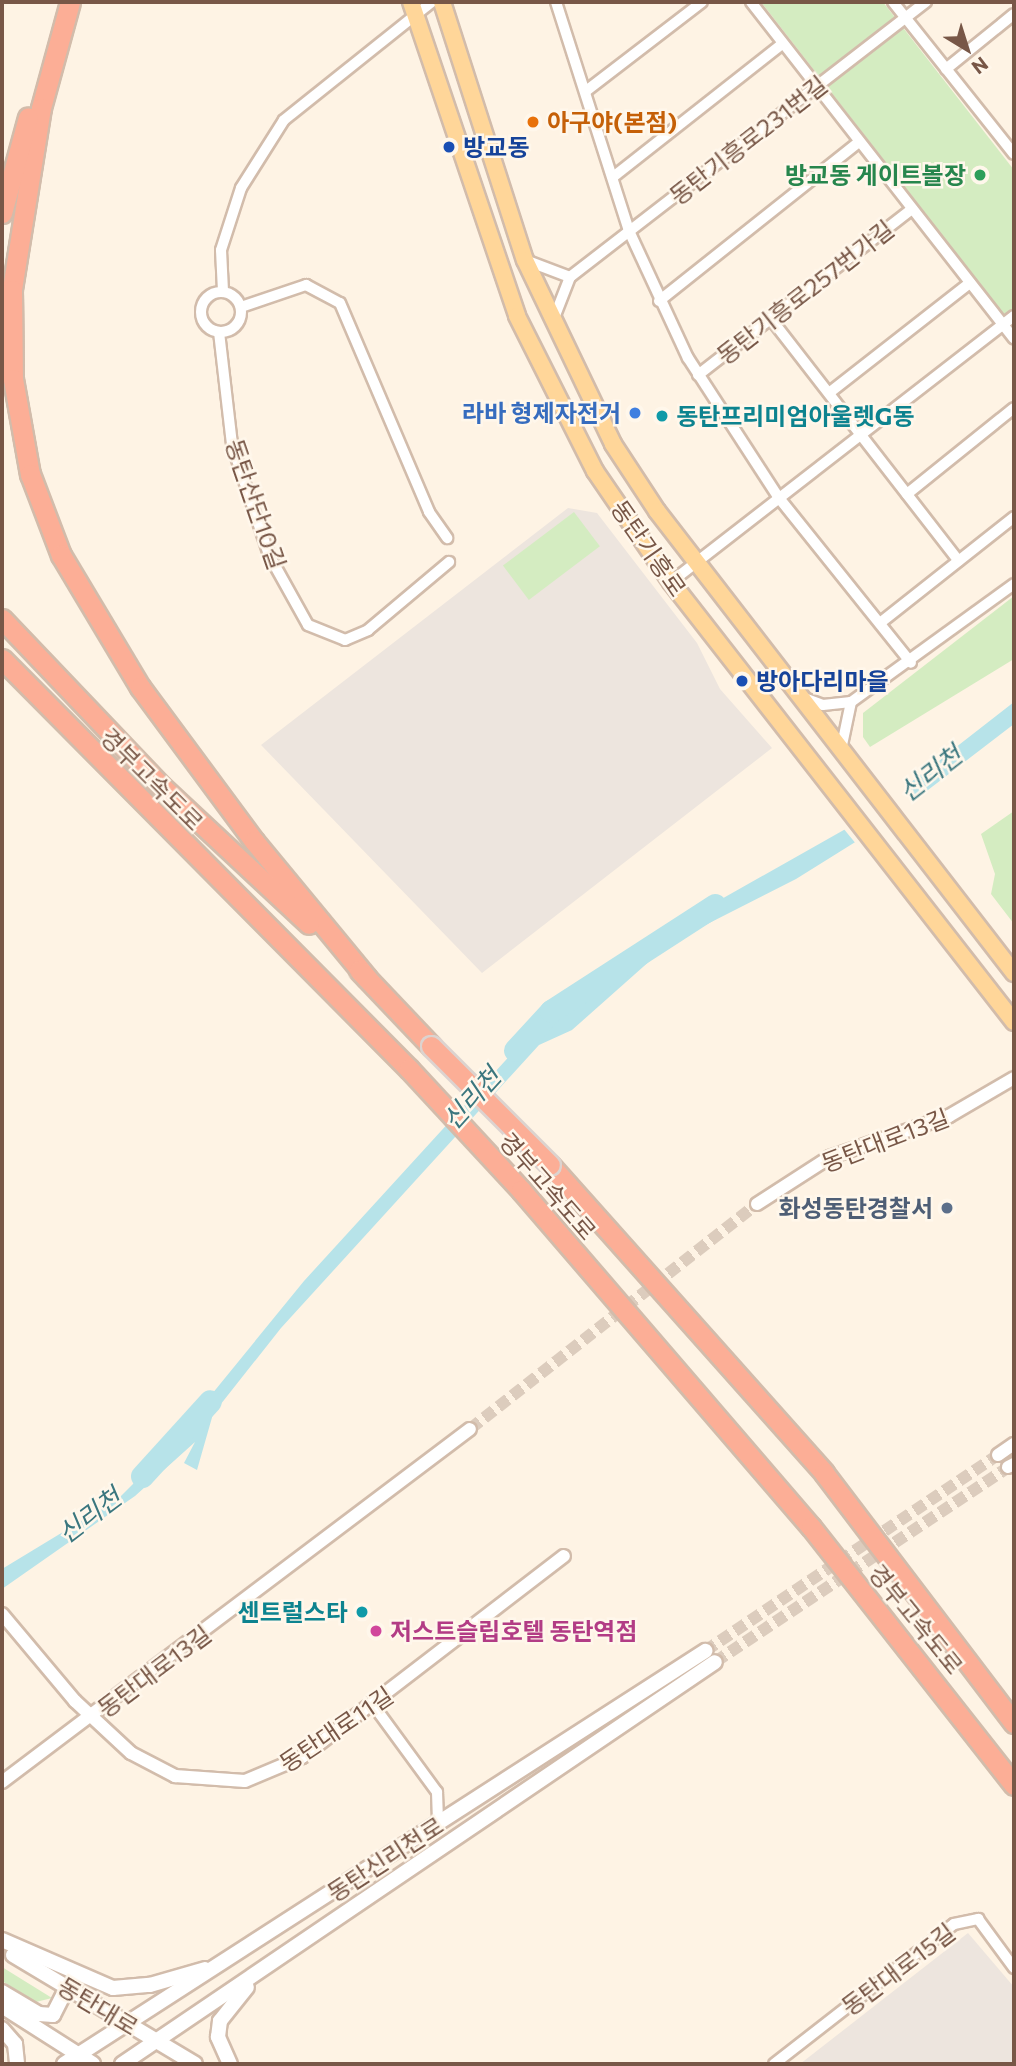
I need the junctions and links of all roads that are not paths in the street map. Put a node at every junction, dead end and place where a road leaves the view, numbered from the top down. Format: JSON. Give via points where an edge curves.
{"nodes":[{"id":1,"x":69,"y":2,"type":"edge"},
{"id":2,"x":411,"y":2,"type":"edge"},
{"id":3,"x":432,"y":2,"type":"edge"},
{"id":4,"x":442,"y":2,"type":"edge"},
{"id":5,"x":702,"y":2,"type":"edge"},
{"id":6,"x":751,"y":2,"type":"edge"},
{"id":7,"x":893,"y":2,"type":"edge"},
{"id":8,"x":926,"y":2,"type":"edge"},
{"id":9,"x":561,"y":4,"type":"edge"},
{"id":10,"x":1014,"y":16,"type":"edge"},
{"id":11,"x":418,"y":18,"type":"junction"},
{"id":12,"x":905,"y":18,"type":"junction"},
{"id":13,"x":783,"y":43,"type":"junction"},
{"id":14,"x":946,"y":69,"type":"junction"},
{"id":15,"x":816,"y":87,"type":"junction"},
{"id":16,"x":586,"y":91,"type":"junction"},
{"id":17,"x":859,"y":142,"type":"junction"},
{"id":18,"x":1014,"y":153,"type":"edge"},
{"id":19,"x":613,"y":177,"type":"junction"},
{"id":20,"x":912,"y":209,"type":"junction"},
{"id":21,"x":2,"y":213,"type":"edge"},
{"id":22,"x":629,"y":231,"type":"junction"},
{"id":23,"x":525,"y":260,"type":"junction"},
{"id":24,"x":570,"y":277,"type":"junction"},
{"id":25,"x":970,"y":283,"type":"junction"},
{"id":26,"x":223,"y":292,"type":"junction"},
{"id":27,"x":660,"y":301,"type":"junction"},
{"id":28,"x":241,"y":307,"type":"junction"},
{"id":29,"x":1014,"y":316,"type":"edge"},
{"id":30,"x":771,"y":318,"type":"junction"},
{"id":31,"x":1003,"y":325,"type":"junction"},
{"id":32,"x":553,"y":328,"type":"junction"},
{"id":33,"x":219,"y":332,"type":"junction"},
{"id":34,"x":1014,"y":340,"type":"edge"},
{"id":35,"x":698,"y":376,"type":"junction"},
{"id":36,"x":829,"y":393,"type":"junction"},
{"id":37,"x":1014,"y":408,"type":"edge"},
{"id":38,"x":861,"y":434,"type":"junction"},
{"id":39,"x":907,"y":494,"type":"junction"},
{"id":40,"x":779,"y":498,"type":"junction"},
{"id":41,"x":1014,"y":517,"type":"edge"},
{"id":42,"x":447,"y":538,"type":"dead end"},
{"id":43,"x":959,"y":561,"type":"junction"},
{"id":44,"x":449,"y":562,"type":"dead end"},
{"id":45,"x":695,"y":562,"type":"junction"},
{"id":46,"x":671,"y":582,"type":"junction"},
{"id":47,"x":1014,"y":584,"type":"edge"},
{"id":48,"x":2,"y":619,"type":"edge"},
{"id":49,"x":880,"y":623,"type":"junction"},
{"id":50,"x":2,"y":659,"type":"edge"},
{"id":51,"x":911,"y":663,"type":"junction"},
{"id":52,"x":799,"y":696,"type":"junction"},
{"id":53,"x":851,"y":702,"type":"junction"},
{"id":54,"x":841,"y":750,"type":"junction"},
{"id":55,"x":1014,"y":973,"type":"edge"},
{"id":56,"x":367,"y":978,"type":"junction"},
{"id":57,"x":1014,"y":1023,"type":"edge"},
{"id":58,"x":1014,"y":1078,"type":"edge"},
{"id":59,"x":757,"y":1204,"type":"tunnel mouth"},
{"id":60,"x":470,"y":1429,"type":"tunnel mouth"},
{"id":61,"x":1014,"y":1444,"type":"edge"},
{"id":62,"x":998,"y":1455,"type":"tunnel mouth"},
{"id":63,"x":564,"y":1556,"type":"dead end"},
{"id":64,"x":2,"y":1614,"type":"edge"},
{"id":65,"x":374,"y":1706,"type":"junction"},
{"id":66,"x":92,"y":1717,"type":"junction"},
{"id":67,"x":1014,"y":1723,"type":"edge"},
{"id":68,"x":2,"y":1782,"type":"edge"},
{"id":69,"x":1014,"y":1786,"type":"edge"},
{"id":70,"x":438,"y":1824,"type":"junction"},
{"id":71,"x":2,"y":1940,"type":"edge"},
{"id":72,"x":2,"y":1948,"type":"edge"},
{"id":73,"x":229,"y":1961,"type":"junction"},
{"id":74,"x":1014,"y":1968,"type":"edge"},
{"id":75,"x":263,"y":1971,"type":"junction"},
{"id":76,"x":67,"y":1987,"type":"junction"},
{"id":77,"x":2,"y":1992,"type":"edge"},
{"id":78,"x":2,"y":2007,"type":"edge"},
{"id":79,"x":127,"y":2023,"type":"junction"},
{"id":80,"x":2,"y":2029,"type":"edge"},
{"id":81,"x":156,"y":2040,"type":"junction"},
{"id":82,"x":78,"y":2056,"type":"junction"},
{"id":83,"x":17,"y":2064,"type":"edge"},
{"id":84,"x":64,"y":2064,"type":"edge"},
{"id":85,"x":93,"y":2064,"type":"edge"},
{"id":86,"x":122,"y":2064,"type":"edge"},
{"id":87,"x":195,"y":2064,"type":"edge"},
{"id":88,"x":230,"y":2064,"type":"edge"},
{"id":89,"x":774,"y":2064,"type":"edge"}],
"edges":[{"from":1,"to":21,"type":"highway"},
{"from":1,"to":56,"type":"highway","via":[[41,108],[12,290],[13,379],[30,474],[61,555],[140,687],[254,841]]},
{"from":2,"to":11,"type":"main road","name":"동탄기흥로"},
{"from":3,"to":11,"type":"street"},
{"from":4,"to":23,"type":"main road","name":"동탄기흥로"},
{"from":5,"to":16,"type":"street"},
{"from":6,"to":13,"type":"street"},
{"from":7,"to":12,"type":"street"},
{"from":8,"to":12,"type":"street","name":"동탄기흥로231번길"},
{"from":9,"to":16,"type":"street","name":"동탄기흥로257번가길"},
{"from":10,"to":14,"type":"street"},
{"from":11,"to":26,"type":"street","via":[[284,120],[241,188],[222,250]]},
{"from":11,"to":46,"type":"main road","name":"동탄기흥로","via":[[496,262],[541,369],[595,471]]},
{"from":12,"to":14,"type":"street"},
{"from":12,"to":15,"type":"street","name":"동탄기흥로231번길"},
{"from":13,"to":15,"type":"street"},
{"from":13,"to":19,"type":"street"},
{"from":14,"to":18,"type":"street"},
{"from":15,"to":17,"type":"street"},
{"from":15,"to":22,"type":"street","name":"동탄기흥로231번길"},
{"from":16,"to":19,"type":"street","name":"동탄기흥로257번가길"},
{"from":17,"to":20,"type":"street"},
{"from":17,"to":27,"type":"street"},
{"from":19,"to":22,"type":"street","name":"동탄기흥로257번가길"},
{"from":20,"to":25,"type":"street"},
{"from":20,"to":30,"type":"street","name":"동탄기흥로257번가길"},
{"from":22,"to":24,"type":"street","name":"동탄기흥로231번길"},
{"from":22,"to":27,"type":"street","name":"동탄기흥로257번가길"},
{"from":23,"to":24,"type":"street"},
{"from":23,"to":32,"type":"main road","name":"동탄기흥로"},
{"from":24,"to":32,"type":"street"},
{"from":25,"to":31,"type":"street"},
{"from":25,"to":36,"type":"street"},
{"from":26,"to":28,"type":"street"},
{"from":26,"to":33,"type":"street","via":[[202,306],[206,326]]},
{"from":27,"to":35,"type":"street","name":"동탄기흥로257번가길"},
{"from":28,"to":33,"type":"street","via":[[236,325]]},
{"from":28,"to":42,"type":"street","via":[[306,285],[340,303],[429,512]]},
{"from":29,"to":31,"type":"street"},
{"from":30,"to":35,"type":"street","name":"동탄기흥로257번가길"},
{"from":30,"to":36,"type":"street"},
{"from":31,"to":34,"type":"street"},
{"from":31,"to":38,"type":"street"},
{"from":32,"to":45,"type":"main road","name":"동탄기흥로","via":[[613,444]]},
{"from":33,"to":44,"type":"street","name":"동탄산단10길","via":[[232,445],[269,555],[308,625],[345,640],[368,630]]},
{"from":35,"to":40,"type":"street","name":"동탄기흥로257번가길"},
{"from":36,"to":38,"type":"street"},
{"from":37,"to":39,"type":"street"},
{"from":38,"to":39,"type":"street"},
{"from":38,"to":40,"type":"street"},
{"from":39,"to":43,"type":"street"},
{"from":40,"to":45,"type":"street"},
{"from":40,"to":49,"type":"street","name":"동탄기흥로257번가길"},
{"from":41,"to":43,"type":"street"},
{"from":43,"to":49,"type":"street"},
{"from":45,"to":46,"type":"street"},
{"from":45,"to":52,"type":"main road","name":"동탄기흥로"},
{"from":46,"to":57,"type":"main road","name":"동탄기흥로"},
{"from":47,"to":51,"type":"street"},
{"from":48,"to":56,"type":"highway","name":"경부고속도로","via":[[161,786]]},
{"from":49,"to":51,"type":"street","name":"동탄기흥로257번가길"},
{"from":50,"to":69,"type":"highway","name":"경부고속도로","via":[[410,1069],[521,1190],[811,1527]]},
{"from":51,"to":53,"type":"street"},
{"from":52,"to":53,"type":"street","via":[[823,705]]},
{"from":52,"to":54,"type":"main road","name":"동탄기흥로"},
{"from":53,"to":54,"type":"street"},
{"from":54,"to":55,"type":"main road","name":"동탄기흥로"},
{"from":56,"to":67,"type":"highway","name":"경부고속도로","bridge":true,"via":[[550,1165],[824,1473]]},
{"from":58,"to":59,"type":"street","name":"동탄대로13길","via":[[949,1116],[830,1157]]},
{"from":60,"to":66,"type":"street","name":"동탄대로13길"},
{"from":61,"to":62,"type":"street"},
{"from":63,"to":65,"type":"street","name":"동탄대로11길"},
{"from":64,"to":66,"type":"street","name":"동탄대로11길"},
{"from":65,"to":66,"type":"street","name":"동탄대로11길","via":[[272,1773],[223,1783],[154,1768]]},
{"from":65,"to":70,"type":"street","via":[[437,1792]]},
{"from":66,"to":68,"type":"street","name":"동탄대로13길"},
{"from":70,"to":73,"type":"main road","name":"동탄신리천로"},
{"from":70,"to":75,"type":"main road","name":"동탄신리천로","via":[[710,1656]]},
{"from":71,"to":73,"type":"main road","via":[[113,1988],[150,1985]]},
{"from":72,"to":76,"type":"main road","name":"동탄대로"},
{"from":73,"to":79,"type":"main road","name":"동탄신리천로"},
{"from":74,"to":89,"type":"street","name":"동탄대로15길","via":[[978,1919],[954,1924]]},
{"from":75,"to":81,"type":"main road","name":"동탄신리천로"},
{"from":75,"to":88,"type":"main road","via":[[220,2021],[218,2037]]},
{"from":76,"to":77,"type":"main road","via":[[53,2015],[39,2014]]},
{"from":76,"to":79,"type":"main road","name":"동탄대로"},
{"from":78,"to":82,"type":"main road"},
{"from":79,"to":81,"type":"main road","name":"동탄대로"},
{"from":79,"to":82,"type":"main road","name":"동탄신리천로"},
{"from":80,"to":83,"type":"main road","via":[[15,2044]]},
{"from":81,"to":86,"type":"main road","name":"동탄신리천로"},
{"from":81,"to":87,"type":"main road","name":"동탄대로"},
{"from":82,"to":84,"type":"main road","name":"동탄신리천로"},
{"from":82,"to":85,"type":"main road"}]}
